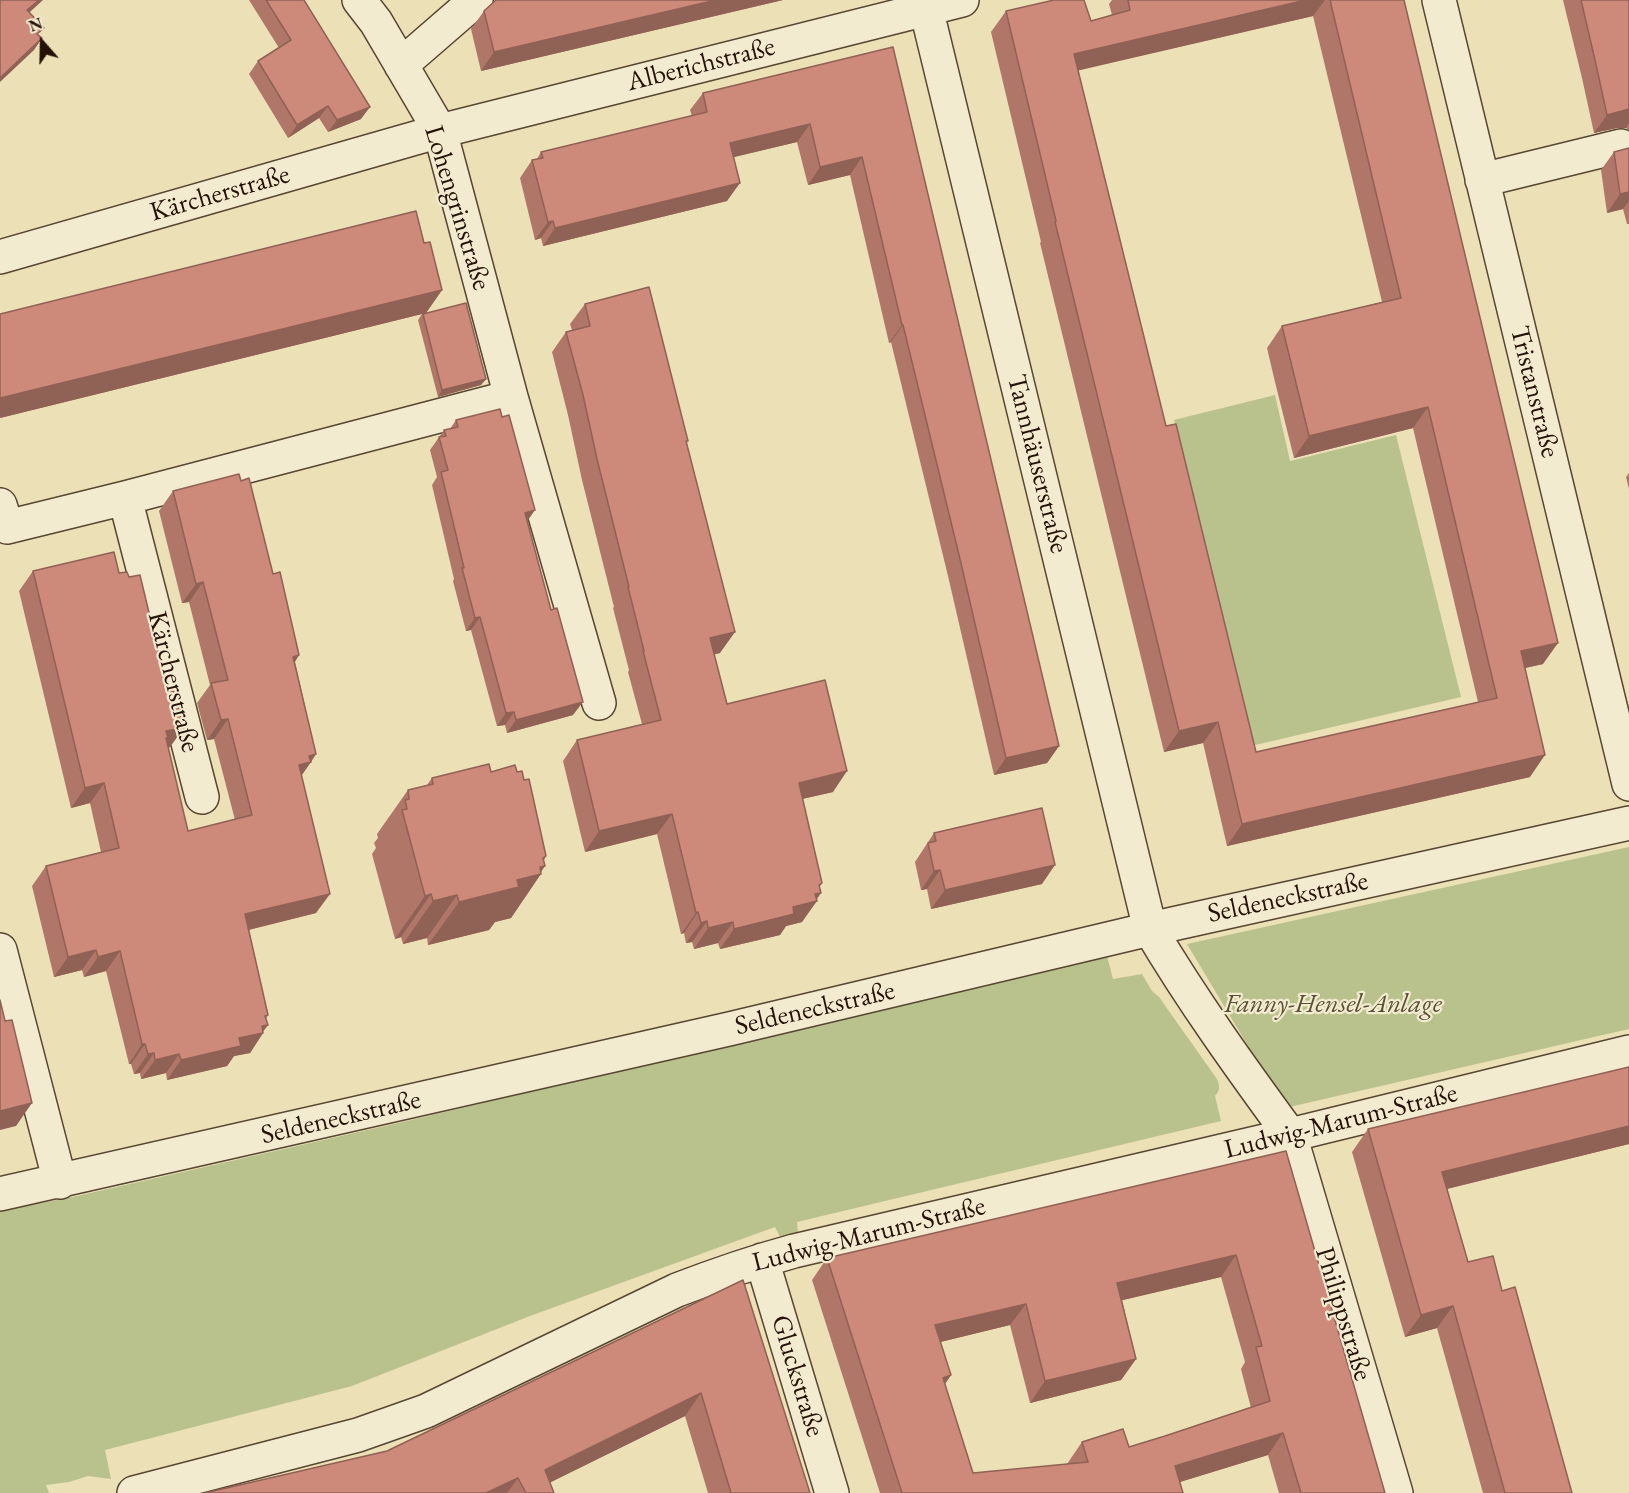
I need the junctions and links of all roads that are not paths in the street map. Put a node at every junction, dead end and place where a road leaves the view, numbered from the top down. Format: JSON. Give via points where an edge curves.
{"nodes":[{"id":1,"x":359,"y":0,"type":"edge"},
{"id":2,"x":476,"y":0,"type":"edge"},
{"id":3,"x":962,"y":0,"type":"edge"},
{"id":4,"x":1439,"y":0,"type":"edge"},
{"id":5,"x":925,"y":4,"type":"edge"},
{"id":6,"x":401,"y":64,"type":"junction"},
{"id":7,"x":440,"y":131,"type":"junction"},
{"id":8,"x":1621,"y":146,"type":"dead end"},
{"id":9,"x":1482,"y":180,"type":"junction"},
{"id":10,"x":0,"y":257,"type":"edge"},
{"id":11,"x":511,"y":397,"type":"junction"},
{"id":12,"x":125,"y":498,"type":"junction"},
{"id":13,"x":0,"y":505,"type":"edge"},
{"id":14,"x":599,"y":703,"type":"dead end"},
{"id":15,"x":1629,"y":784,"type":"edge"},
{"id":16,"x":202,"y":797,"type":"dead end"},
{"id":17,"x":1629,"y":823,"type":"edge"},
{"id":18,"x":1150,"y":928,"type":"junction"},
{"id":19,"x":0,"y":950,"type":"edge"},
{"id":20,"x":1629,"y":1052,"type":"edge"},
{"id":21,"x":1290,"y":1135,"type":"junction"},
{"id":22,"x":60,"y":1182,"type":"junction"},
{"id":23,"x":0,"y":1194,"type":"edge"},
{"id":24,"x":762,"y":1260,"type":"junction"},
{"id":25,"x":134,"y":1493,"type":"edge"},
{"id":26,"x":832,"y":1493,"type":"edge"},
{"id":27,"x":1396,"y":1493,"type":"edge"}],
"edges":[{"from":1,"to":6,"type":"street","name":"Lohengrinstraße"},
{"from":2,"to":6,"type":"street"},
{"from":3,"to":5,"type":"street","name":"Alberichstraße"},
{"from":4,"to":9,"type":"street","name":"Tristanstraße"},
{"from":5,"to":7,"type":"street","name":"Alberichstraße"},
{"from":5,"to":18,"type":"street","name":"Tannhäuserstraße"},
{"from":6,"to":7,"type":"street","name":"Lohengrinstraße"},
{"from":7,"to":10,"type":"street","name":"Kärcherstraße"},
{"from":7,"to":11,"type":"street","name":"Lohengrinstraße"},
{"from":8,"to":9,"type":"street"},
{"from":9,"to":15,"type":"street","name":"Tristanstraße"},
{"from":11,"to":12,"type":"street"},
{"from":11,"to":14,"type":"street","name":"Lohengrinstraße"},
{"from":12,"to":13,"type":"street","via":[[7,527]]},
{"from":12,"to":16,"type":"street","name":"Kärcherstraße"},
{"from":17,"to":18,"type":"street","name":"Seldeneckstraße"},
{"from":18,"to":21,"type":"street","name":"Tannhäuserstraße","via":[[1176,973]]},
{"from":18,"to":22,"type":"street","name":"Seldeneckstraße"},
{"from":19,"to":22,"type":"street"},
{"from":20,"to":21,"type":"street","name":"Ludwig-Marum-Straße"},
{"from":21,"to":24,"type":"street","name":"Ludwig-Marum-Straße"},
{"from":21,"to":27,"type":"street","name":"Philippstraße"},
{"from":22,"to":23,"type":"street","name":"Seldeneckstraße"},
{"from":24,"to":25,"type":"street","name":"Ludwig-Marum-Straße","via":[[677,1290],[426,1411],[358,1435]]},
{"from":24,"to":26,"type":"street","name":"Gluckstraße"}]}
